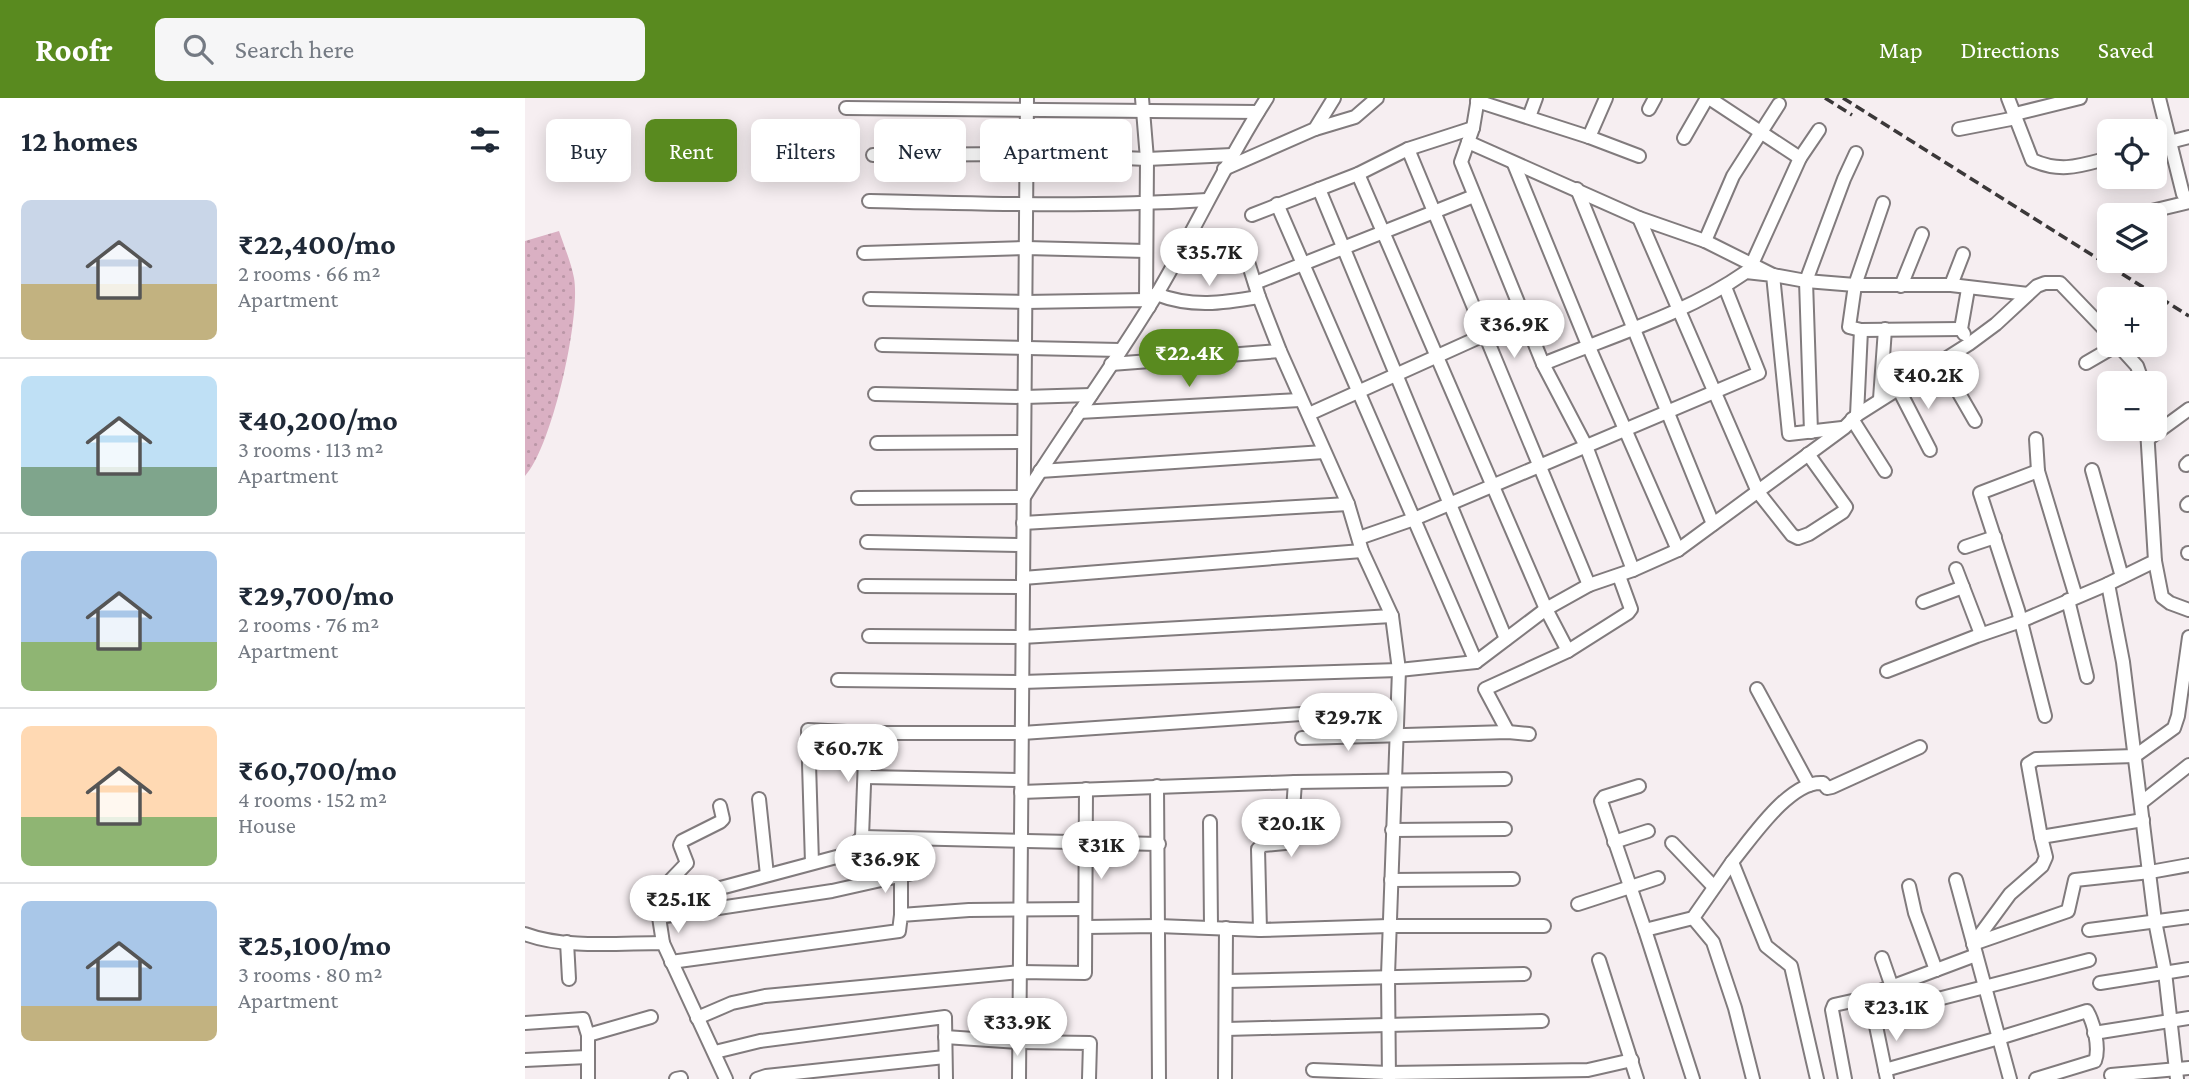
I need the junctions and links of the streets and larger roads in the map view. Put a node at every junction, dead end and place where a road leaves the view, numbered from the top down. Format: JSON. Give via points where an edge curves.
{"nodes":[{"id":1,"x":1267,"y":98,"type":"edge"},
{"id":2,"x":1334,"y":98,"type":"edge"},
{"id":3,"x":1377,"y":98,"type":"edge"},
{"id":4,"x":1536,"y":98,"type":"edge"},
{"id":5,"x":1606,"y":98,"type":"edge"},
{"id":6,"x":1708,"y":98,"type":"edge"},
{"id":7,"x":2008,"y":98,"type":"edge"},
{"id":8,"x":2080,"y":98,"type":"edge"},
{"id":9,"x":2159,"y":98,"type":"edge"},
{"id":10,"x":1478,"y":99,"type":"edge"},
{"id":11,"x":1027,"y":103,"type":"edge"},
{"id":12,"x":1143,"y":104,"type":"edge"},
{"id":13,"x":1779,"y":104,"type":"dead end"},
{"id":14,"x":846,"y":108,"type":"dead end"},
{"id":15,"x":1258,"y":113,"type":"junction"},
{"id":16,"x":2016,"y":116,"type":"junction"},
{"id":17,"x":1529,"y":117,"type":"junction"},
{"id":18,"x":1473,"y":128,"type":"junction"},
{"id":19,"x":1315,"y":129,"type":"junction"},
{"id":20,"x":1959,"y":129,"type":"dead end"},
{"id":21,"x":1819,"y":130,"type":"dead end"},
{"id":22,"x":1760,"y":133,"type":"junction"},
{"id":23,"x":1590,"y":137,"type":"junction"},
{"id":24,"x":2189,"y":137,"type":"edge"},
{"id":25,"x":1683,"y":138,"type":"dead end"},
{"id":26,"x":1468,"y":142,"type":"junction"},
{"id":27,"x":2170,"y":142,"type":"junction"},
{"id":28,"x":2167,"y":143,"type":"edge"},
{"id":29,"x":1408,"y":149,"type":"junction"},
{"id":30,"x":1856,"y":153,"type":"dead end"},
{"id":31,"x":980,"y":154,"type":"edge"},
{"id":32,"x":873,"y":155,"type":"dead end"},
{"id":33,"x":1232,"y":155,"type":"junction"},
{"id":34,"x":1639,"y":156,"type":"dead end"},
{"id":35,"x":1132,"y":158,"type":"edge"},
{"id":36,"x":1800,"y":158,"type":"junction"},
{"id":37,"x":1147,"y":159,"type":"junction"},
{"id":38,"x":2097,"y":161,"type":"edge"},
{"id":39,"x":1514,"y":164,"type":"junction"},
{"id":40,"x":1224,"y":170,"type":"junction"},
{"id":41,"x":1358,"y":174,"type":"junction"},
{"id":42,"x":1026,"y":182,"type":"edge"},
{"id":43,"x":1319,"y":189,"type":"junction"},
{"id":44,"x":1577,"y":189,"type":"junction"},
{"id":45,"x":1475,"y":196,"type":"junction"},
{"id":46,"x":1207,"y":200,"type":"junction"},
{"id":47,"x":869,"y":201,"type":"dead end"},
{"id":48,"x":1883,"y":203,"type":"dead end"},
{"id":49,"x":1146,"y":204,"type":"junction"},
{"id":50,"x":1277,"y":204,"type":"junction"},
{"id":51,"x":1026,"y":205,"type":"junction"},
{"id":52,"x":2188,"y":205,"type":"edge"},
{"id":53,"x":2167,"y":209,"type":"edge"},
{"id":54,"x":1434,"y":211,"type":"junction"},
{"id":55,"x":1252,"y":215,"type":"dead end"},
{"id":56,"x":1639,"y":218,"type":"junction"},
{"id":57,"x":1384,"y":231,"type":"junction"},
{"id":58,"x":1192,"y":233,"type":"junction"},
{"id":59,"x":1922,"y":234,"type":"dead end"},
{"id":60,"x":1705,"y":241,"type":"junction"},
{"id":61,"x":1026,"y":248,"type":"junction"},
{"id":62,"x":1344,"y":250,"type":"junction"},
{"id":63,"x":1146,"y":251,"type":"junction"},
{"id":64,"x":864,"y":253,"type":"dead end"},
{"id":65,"x":1963,"y":254,"type":"dead end"},
{"id":66,"x":1752,"y":264,"type":"junction"},
{"id":67,"x":1302,"y":265,"type":"junction"},
{"id":68,"x":1773,"y":275,"type":"junction"},
{"id":69,"x":1806,"y":281,"type":"junction"},
{"id":70,"x":1255,"y":283,"type":"junction"},
{"id":71,"x":1855,"y":285,"type":"junction"},
{"id":72,"x":1951,"y":285,"type":"junction"},
{"id":73,"x":1901,"y":286,"type":"junction"},
{"id":74,"x":1725,"y":287,"type":"junction"},
{"id":75,"x":1968,"y":289,"type":"junction"},
{"id":76,"x":2028,"y":294,"type":"junction"},
{"id":77,"x":1259,"y":297,"type":"junction"},
{"id":78,"x":870,"y":299,"type":"dead end"},
{"id":79,"x":1150,"y":300,"type":"junction"},
{"id":80,"x":1025,"y":302,"type":"junction"},
{"id":81,"x":1678,"y":309,"type":"junction"},
{"id":82,"x":1524,"y":317,"type":"junction"},
{"id":83,"x":2097,"y":322,"type":"edge"},
{"id":84,"x":1631,"y":328,"type":"junction"},
{"id":85,"x":1885,"y":329,"type":"junction"},
{"id":86,"x":1961,"y":329,"type":"junction"},
{"id":87,"x":1861,"y":330,"type":"junction"},
{"id":88,"x":1485,"y":335,"type":"junction"},
{"id":89,"x":1969,"y":344,"type":"junction"},
{"id":90,"x":882,"y":345,"type":"dead end"},
{"id":91,"x":1588,"y":345,"type":"junction"},
{"id":92,"x":1025,"y":349,"type":"junction"},
{"id":93,"x":1120,"y":350,"type":"junction"},
{"id":94,"x":1280,"y":351,"type":"junction"},
{"id":95,"x":1437,"y":356,"type":"junction"},
{"id":96,"x":2097,"y":357,"type":"edge"},
{"id":97,"x":2128,"y":357,"type":"edge"},
{"id":98,"x":1941,"y":362,"type":"junction"},
{"id":99,"x":2086,"y":363,"type":"dead end"},
{"id":100,"x":1111,"y":364,"type":"junction"},
{"id":101,"x":1543,"y":364,"type":"junction"},
{"id":102,"x":2139,"y":371,"type":"edge"},
{"id":103,"x":1396,"y":374,"type":"junction"},
{"id":104,"x":1898,"y":388,"type":"junction"},
{"id":105,"x":1359,"y":391,"type":"junction"},
{"id":106,"x":1714,"y":392,"type":"junction"},
{"id":107,"x":875,"y":394,"type":"dead end"},
{"id":108,"x":1091,"y":394,"type":"junction"},
{"id":109,"x":1024,"y":397,"type":"junction"},
{"id":110,"x":1880,"y":399,"type":"junction"},
{"id":111,"x":1300,"y":400,"type":"junction"},
{"id":112,"x":2189,"y":409,"type":"edge"},
{"id":113,"x":1079,"y":412,"type":"junction"},
{"id":114,"x":1666,"y":412,"type":"junction"},
{"id":115,"x":1309,"y":414,"type":"junction"},
{"id":116,"x":1851,"y":421,"type":"junction"},
{"id":117,"x":1975,"y":421,"type":"dead end"},
{"id":118,"x":2167,"y":422,"type":"edge"},
{"id":119,"x":1626,"y":429,"type":"junction"},
{"id":120,"x":1811,"y":432,"type":"junction"},
{"id":121,"x":2036,"y":439,"type":"dead end"},
{"id":122,"x":2148,"y":441,"type":"edge"},
{"id":123,"x":1024,"y":442,"type":"junction"},
{"id":124,"x":877,"y":443,"type":"dead end"},
{"id":125,"x":1585,"y":446,"type":"junction"},
{"id":126,"x":1930,"y":450,"type":"dead end"},
{"id":127,"x":1324,"y":452,"type":"junction"},
{"id":128,"x":1808,"y":454,"type":"junction"},
{"id":129,"x":1539,"y":466,"type":"junction"},
{"id":130,"x":2092,"y":470,"type":"dead end"},
{"id":131,"x":1041,"y":471,"type":"junction"},
{"id":132,"x":1885,"y":471,"type":"dead end"},
{"id":133,"x":2038,"y":471,"type":"junction"},
{"id":134,"x":1492,"y":486,"type":"junction"},
{"id":135,"x":1758,"y":492,"type":"junction"},
{"id":136,"x":1024,"y":497,"type":"junction"},
{"id":137,"x":858,"y":498,"type":"dead end"},
{"id":138,"x":1348,"y":504,"type":"junction"},
{"id":139,"x":1450,"y":504,"type":"junction"},
{"id":140,"x":1414,"y":519,"type":"junction"},
{"id":141,"x":1023,"y":523,"type":"junction"},
{"id":142,"x":1713,"y":524,"type":"junction"},
{"id":143,"x":1995,"y":537,"type":"junction"},
{"id":144,"x":867,"y":542,"type":"dead end"},
{"id":145,"x":1023,"y":545,"type":"junction"},
{"id":146,"x":1360,"y":545,"type":"junction"},
{"id":147,"x":1965,"y":547,"type":"dead end"},
{"id":148,"x":1678,"y":550,"type":"junction"},
{"id":149,"x":2155,"y":561,"type":"junction"},
{"id":150,"x":1956,"y":569,"type":"dead end"},
{"id":151,"x":1633,"y":570,"type":"junction"},
{"id":152,"x":1619,"y":576,"type":"junction"},
{"id":153,"x":2122,"y":577,"type":"junction"},
{"id":154,"x":1023,"y":583,"type":"junction"},
{"id":155,"x":2108,"y":584,"type":"junction"},
{"id":156,"x":1589,"y":585,"type":"junction"},
{"id":157,"x":865,"y":586,"type":"dead end"},
{"id":158,"x":1963,"y":587,"type":"junction"},
{"id":159,"x":2072,"y":598,"type":"junction"},
{"id":160,"x":1923,"y":602,"type":"dead end"},
{"id":161,"x":2188,"y":607,"type":"edge"},
{"id":162,"x":1546,"y":610,"type":"junction"},
{"id":163,"x":1392,"y":616,"type":"junction"},
{"id":164,"x":2021,"y":621,"type":"junction"},
{"id":165,"x":1981,"y":634,"type":"junction"},
{"id":166,"x":869,"y":636,"type":"dead end"},
{"id":167,"x":1023,"y":637,"type":"junction"},
{"id":168,"x":2189,"y":637,"type":"edge"},
{"id":169,"x":1506,"y":639,"type":"junction"},
{"id":170,"x":1568,"y":651,"type":"junction"},
{"id":171,"x":1476,"y":662,"type":"junction"},
{"id":172,"x":1399,"y":670,"type":"junction"},
{"id":173,"x":1887,"y":671,"type":"dead end"},
{"id":174,"x":2087,"y":677,"type":"dead end"},
{"id":175,"x":838,"y":680,"type":"dead end"},
{"id":176,"x":1022,"y":682,"type":"junction"},
{"id":177,"x":1757,"y":689,"type":"dead end"},
{"id":178,"x":1301,"y":713,"type":"dead end"},
{"id":179,"x":2045,"y":716,"type":"dead end"},
{"id":180,"x":1508,"y":732,"type":"junction"},
{"id":181,"x":866,"y":733,"type":"junction"},
{"id":182,"x":1022,"y":733,"type":"junction"},
{"id":183,"x":1529,"y":734,"type":"dead end"},
{"id":184,"x":1395,"y":736,"type":"junction"},
{"id":185,"x":1302,"y":737,"type":"dead end"},
{"id":186,"x":1920,"y":747,"type":"dead end"},
{"id":187,"x":2135,"y":756,"type":"junction"},
{"id":188,"x":2189,"y":765,"type":"edge"},
{"id":189,"x":865,"y":777,"type":"junction"},
{"id":190,"x":1505,"y":779,"type":"dead end"},
{"id":191,"x":1394,"y":781,"type":"junction"},
{"id":192,"x":1295,"y":782,"type":"junction"},
{"id":193,"x":1809,"y":785,"type":"junction"},
{"id":194,"x":1021,"y":786,"type":"junction"},
{"id":195,"x":1157,"y":786,"type":"junction"},
{"id":196,"x":1639,"y":786,"type":"dead end"},
{"id":197,"x":1086,"y":789,"type":"junction"},
{"id":198,"x":759,"y":799,"type":"dead end"},
{"id":199,"x":2141,"y":802,"type":"junction"},
{"id":200,"x":720,"y":806,"type":"dead end"},
{"id":201,"x":2143,"y":820,"type":"junction"},
{"id":202,"x":1210,"y":822,"type":"dead end"},
{"id":203,"x":1505,"y":829,"type":"dead end"},
{"id":204,"x":1392,"y":830,"type":"junction"},
{"id":205,"x":1649,"y":831,"type":"dead end"},
{"id":206,"x":862,"y":837,"type":"junction"},
{"id":207,"x":2041,"y":837,"type":"junction"},
{"id":208,"x":921,"y":840,"type":"junction"},
{"id":209,"x":1021,"y":840,"type":"junction"},
{"id":210,"x":1614,"y":842,"type":"junction"},
{"id":211,"x":1084,"y":843,"type":"junction"},
{"id":212,"x":1672,"y":843,"type":"dead end"},
{"id":213,"x":1159,"y":844,"type":"junction"},
{"id":214,"x":1732,"y":862,"type":"junction"},
{"id":215,"x":812,"y":863,"type":"junction"},
{"id":216,"x":2189,"y":865,"type":"edge"},
{"id":217,"x":2150,"y":872,"type":"junction"},
{"id":218,"x":767,"y":876,"type":"junction"},
{"id":219,"x":901,"y":876,"type":"junction"},
{"id":220,"x":1658,"y":878,"type":"dead end"},
{"id":221,"x":1513,"y":879,"type":"dead end"},
{"id":222,"x":1391,"y":880,"type":"junction"},
{"id":223,"x":1956,"y":880,"type":"dead end"},
{"id":224,"x":1909,"y":886,"type":"dead end"},
{"id":225,"x":1630,"y":887,"type":"junction"},
{"id":226,"x":1714,"y":887,"type":"junction"},
{"id":227,"x":668,"y":902,"type":"junction"},
{"id":228,"x":1578,"y":904,"type":"dead end"},
{"id":229,"x":1020,"y":909,"type":"junction"},
{"id":230,"x":1085,"y":909,"type":"junction"},
{"id":231,"x":901,"y":915,"type":"junction"},
{"id":232,"x":659,"y":917,"type":"junction"},
{"id":233,"x":2189,"y":917,"type":"edge"},
{"id":234,"x":1693,"y":918,"type":"junction"},
{"id":235,"x":2155,"y":920,"type":"junction"},
{"id":236,"x":1158,"y":926,"type":"junction"},
{"id":237,"x":1389,"y":926,"type":"junction"},
{"id":238,"x":1544,"y":926,"type":"dead end"},
{"id":239,"x":1086,"y":927,"type":"junction"},
{"id":240,"x":1211,"y":927,"type":"junction"},
{"id":241,"x":1226,"y":928,"type":"junction"},
{"id":242,"x":1260,"y":930,"type":"junction"},
{"id":243,"x":1645,"y":930,"type":"junction"},
{"id":244,"x":2089,"y":930,"type":"dead end"},
{"id":245,"x":525,"y":934,"type":"edge"},
{"id":246,"x":567,"y":942,"type":"junction"},
{"id":247,"x":663,"y":943,"type":"junction"},
{"id":248,"x":1975,"y":949,"type":"junction"},
{"id":249,"x":1882,"y":958,"type":"dead end"},
{"id":250,"x":1599,"y":960,"type":"dead end"},
{"id":251,"x":2089,"y":960,"type":"dead end"},
{"id":252,"x":671,"y":962,"type":"junction"},
{"id":253,"x":2189,"y":969,"type":"edge"},
{"id":254,"x":1935,"y":970,"type":"junction"},
{"id":255,"x":1020,"y":972,"type":"junction"},
{"id":256,"x":2165,"y":972,"type":"junction"},
{"id":257,"x":1524,"y":974,"type":"dead end"},
{"id":258,"x":1388,"y":975,"type":"junction"},
{"id":259,"x":569,"y":979,"type":"dead end"},
{"id":260,"x":1227,"y":981,"type":"junction"},
{"id":261,"x":2100,"y":983,"type":"dead end"},
{"id":262,"x":1892,"y":987,"type":"junction"},
{"id":263,"x":1985,"y":987,"type":"junction"},
{"id":264,"x":1870,"y":997,"type":"junction"},
{"id":265,"x":1872,"y":1016,"type":"junction"},
{"id":266,"x":651,"y":1017,"type":"dead end"},
{"id":267,"x":697,"y":1018,"type":"junction"},
{"id":268,"x":2189,"y":1018,"type":"edge"},
{"id":269,"x":1542,"y":1021,"type":"dead end"},
{"id":270,"x":2170,"y":1021,"type":"junction"},
{"id":271,"x":525,"y":1023,"type":"edge"},
{"id":272,"x":1388,"y":1024,"type":"junction"},
{"id":273,"x":1226,"y":1029,"type":"junction"},
{"id":274,"x":2094,"y":1032,"type":"junction"},
{"id":275,"x":588,"y":1035,"type":"junction"},
{"id":276,"x":945,"y":1037,"type":"junction"},
{"id":277,"x":1999,"y":1038,"type":"junction"},
{"id":278,"x":1019,"y":1042,"type":"junction"},
{"id":279,"x":715,"y":1052,"type":"junction"},
{"id":280,"x":946,"y":1057,"type":"junction"},
{"id":281,"x":587,"y":1058,"type":"junction"},
{"id":282,"x":525,"y":1060,"type":"edge"},
{"id":283,"x":1632,"y":1060,"type":"junction"},
{"id":284,"x":1313,"y":1070,"type":"dead end"},
{"id":285,"x":2181,"y":1072,"type":"edge"},
{"id":286,"x":1886,"y":1075,"type":"edge"},
{"id":287,"x":2111,"y":1075,"type":"dead end"},
{"id":288,"x":1389,"y":1076,"type":"edge"},
{"id":289,"x":588,"y":1079,"type":"edge"},
{"id":290,"x":726,"y":1079,"type":"edge"},
{"id":291,"x":757,"y":1079,"type":"edge"},
{"id":292,"x":946,"y":1079,"type":"edge"},
{"id":293,"x":1019,"y":1079,"type":"edge"},
{"id":294,"x":1089,"y":1079,"type":"edge"},
{"id":295,"x":1159,"y":1079,"type":"edge"},
{"id":296,"x":1225,"y":1079,"type":"edge"},
{"id":297,"x":1637,"y":1079,"type":"edge"},
{"id":298,"x":1693,"y":1079,"type":"edge"},
{"id":299,"x":1753,"y":1079,"type":"edge"},
{"id":300,"x":1817,"y":1079,"type":"edge"},
{"id":301,"x":1845,"y":1079,"type":"edge"},
{"id":302,"x":2010,"y":1079,"type":"edge"},
{"id":303,"x":2036,"y":1079,"type":"edge"}],
"edges":[{"from":1,"to":15,"type":"street"},
{"from":2,"to":19,"type":"street"},
{"from":3,"to":19,"type":"street","via":[[1355,117]]},
{"from":4,"to":17,"type":"street"},
{"from":5,"to":23,"type":"street"},
{"from":6,"to":22,"type":"street"},
{"from":6,"to":25,"type":"street"},
{"from":7,"to":16,"type":"street"},
{"from":8,"to":16,"type":"street"},
{"from":9,"to":27,"type":"street"},
{"from":10,"to":17,"type":"street"},
{"from":10,"to":18,"type":"street"},
{"from":11,"to":12,"type":"street"},
{"from":11,"to":14,"type":"street"},
{"from":12,"to":15,"type":"street"},
{"from":12,"to":37,"type":"street"},
{"from":13,"to":22,"type":"street"},
{"from":15,"to":33,"type":"street"},
{"from":16,"to":20,"type":"street"},
{"from":16,"to":38,"type":"street","via":[[2032,160],[2065,169]]},
{"from":17,"to":23,"type":"street"},
{"from":18,"to":26,"type":"street"},
{"from":18,"to":29,"type":"street"},
{"from":19,"to":40,"type":"street"},
{"from":21,"to":36,"type":"street"},
{"from":22,"to":36,"type":"street"},
{"from":22,"to":60,"type":"street","via":[[1733,176]]},
{"from":23,"to":34,"type":"street"},
{"from":24,"to":27,"type":"street"},
{"from":26,"to":39,"type":"street"},
{"from":26,"to":45,"type":"street","via":[[1461,162]]},
{"from":27,"to":28,"type":"street"},
{"from":27,"to":52,"type":"street"},
{"from":29,"to":41,"type":"street"},
{"from":29,"to":54,"type":"street"},
{"from":30,"to":69,"type":"street"},
{"from":31,"to":32,"type":"street"},
{"from":33,"to":37,"type":"street"},
{"from":33,"to":40,"type":"street"},
{"from":35,"to":37,"type":"street"},
{"from":36,"to":66,"type":"street"},
{"from":37,"to":49,"type":"street"},
{"from":39,"to":44,"type":"street"},
{"from":39,"to":91,"type":"street"},
{"from":40,"to":46,"type":"street"},
{"from":41,"to":43,"type":"street"},
{"from":41,"to":57,"type":"street"},
{"from":42,"to":51,"type":"street"},
{"from":43,"to":50,"type":"street"},
{"from":43,"to":62,"type":"street"},
{"from":44,"to":56,"type":"street"},
{"from":44,"to":84,"type":"street"},
{"from":45,"to":54,"type":"street"},
{"from":45,"to":82,"type":"street"},
{"from":46,"to":49,"type":"street"},
{"from":46,"to":58,"type":"street"},
{"from":47,"to":51,"type":"street"},
{"from":48,"to":71,"type":"street"},
{"from":49,"to":51,"type":"street"},
{"from":49,"to":63,"type":"street"},
{"from":50,"to":55,"type":"street"},
{"from":50,"to":67,"type":"street"},
{"from":51,"to":61,"type":"street"},
{"from":52,"to":53,"type":"street"},
{"from":54,"to":57,"type":"street"},
{"from":54,"to":88,"type":"street"},
{"from":56,"to":60,"type":"street"},
{"from":56,"to":81,"type":"street"},
{"from":57,"to":62,"type":"street"},
{"from":57,"to":95,"type":"street"},
{"from":58,"to":70,"type":"street","via":[[1212,241],[1242,243]]},
{"from":58,"to":79,"type":"street"},
{"from":59,"to":73,"type":"street"},
{"from":60,"to":66,"type":"street"},
{"from":61,"to":63,"type":"street"},
{"from":61,"to":64,"type":"street"},
{"from":61,"to":80,"type":"street"},
{"from":62,"to":67,"type":"street"},
{"from":62,"to":103,"type":"street"},
{"from":63,"to":79,"type":"street"},
{"from":65,"to":72,"type":"street"},
{"from":66,"to":68,"type":"street"},
{"from":67,"to":70,"type":"street"},
{"from":67,"to":105,"type":"street"},
{"from":68,"to":69,"type":"street"},
{"from":68,"to":74,"type":"street","via":[[1746,272]]},
{"from":68,"to":120,"type":"street","via":[[1789,435]]},
{"from":69,"to":71,"type":"street"},
{"from":69,"to":120,"type":"street"},
{"from":70,"to":77,"type":"street"},
{"from":71,"to":73,"type":"street"},
{"from":71,"to":87,"type":"street","via":[[1849,327]]},
{"from":72,"to":73,"type":"street"},
{"from":72,"to":75,"type":"street"},
{"from":74,"to":81,"type":"street"},
{"from":74,"to":106,"type":"street","via":[[1759,373]]},
{"from":75,"to":76,"type":"street"},
{"from":75,"to":86,"type":"street"},
{"from":76,"to":83,"type":"street","via":[[2045,283],[2060,283]]},
{"from":76,"to":89,"type":"street"},
{"from":77,"to":79,"type":"street","via":[[1215,304]]},
{"from":77,"to":94,"type":"street"},
{"from":78,"to":80,"type":"street"},
{"from":79,"to":80,"type":"street"},
{"from":79,"to":93,"type":"street"},
{"from":80,"to":92,"type":"street"},
{"from":81,"to":84,"type":"street"},
{"from":81,"to":106,"type":"street"},
{"from":82,"to":88,"type":"street"},
{"from":82,"to":101,"type":"street"},
{"from":84,"to":91,"type":"street"},
{"from":84,"to":114,"type":"street"},
{"from":85,"to":86,"type":"street"},
{"from":85,"to":87,"type":"street"},
{"from":85,"to":110,"type":"street"},
{"from":86,"to":89,"type":"street"},
{"from":87,"to":116,"type":"street"},
{"from":88,"to":95,"type":"street"},
{"from":88,"to":129,"type":"street"},
{"from":89,"to":98,"type":"street"},
{"from":90,"to":92,"type":"street"},
{"from":91,"to":101,"type":"street"},
{"from":91,"to":119,"type":"street"},
{"from":92,"to":93,"type":"street"},
{"from":92,"to":109,"type":"street"},
{"from":93,"to":100,"type":"street"},
{"from":94,"to":100,"type":"street"},
{"from":94,"to":111,"type":"street"},
{"from":95,"to":103,"type":"street"},
{"from":95,"to":134,"type":"street"},
{"from":96,"to":99,"type":"street"},
{"from":97,"to":102,"type":"street"},
{"from":98,"to":104,"type":"street"},
{"from":98,"to":117,"type":"street"},
{"from":100,"to":108,"type":"street"},
{"from":101,"to":125,"type":"street"},
{"from":103,"to":105,"type":"street"},
{"from":103,"to":139,"type":"street"},
{"from":104,"to":110,"type":"street"},
{"from":104,"to":126,"type":"street"},
{"from":105,"to":115,"type":"street"},
{"from":105,"to":140,"type":"street"},
{"from":106,"to":114,"type":"street"},
{"from":106,"to":135,"type":"street"},
{"from":107,"to":109,"type":"street"},
{"from":108,"to":109,"type":"street"},
{"from":108,"to":113,"type":"street"},
{"from":109,"to":123,"type":"street"},
{"from":110,"to":116,"type":"street"},
{"from":111,"to":113,"type":"street"},
{"from":111,"to":115,"type":"street"},
{"from":112,"to":118,"type":"street"},
{"from":113,"to":131,"type":"street"},
{"from":114,"to":119,"type":"street"},
{"from":114,"to":142,"type":"street"},
{"from":115,"to":127,"type":"street"},
{"from":116,"to":120,"type":"street"},
{"from":116,"to":128,"type":"street"},
{"from":116,"to":132,"type":"street"},
{"from":119,"to":125,"type":"street"},
{"from":119,"to":148,"type":"street"},
{"from":121,"to":133,"type":"street"},
{"from":122,"to":149,"type":"street"},
{"from":123,"to":124,"type":"street"},
{"from":123,"to":136,"type":"street"},
{"from":125,"to":129,"type":"street"},
{"from":125,"to":151,"type":"street"},
{"from":127,"to":131,"type":"street"},
{"from":127,"to":138,"type":"street"},
{"from":128,"to":135,"type":"street"},
{"from":128,"to":135,"type":"street","via":[[1845,504],[1843,512],[1798,538]]},
{"from":129,"to":134,"type":"street"},
{"from":129,"to":156,"type":"street"},
{"from":130,"to":153,"type":"street"},
{"from":131,"to":136,"type":"street"},
{"from":133,"to":143,"type":"street","via":[[1980,493]]},
{"from":133,"to":159,"type":"street"},
{"from":134,"to":139,"type":"street"},
{"from":134,"to":162,"type":"street"},
{"from":135,"to":142,"type":"street"},
{"from":136,"to":137,"type":"street"},
{"from":136,"to":141,"type":"street"},
{"from":138,"to":141,"type":"street"},
{"from":138,"to":146,"type":"street"},
{"from":139,"to":140,"type":"street"},
{"from":139,"to":169,"type":"street"},
{"from":140,"to":146,"type":"street"},
{"from":140,"to":171,"type":"street"},
{"from":141,"to":145,"type":"street"},
{"from":142,"to":148,"type":"street"},
{"from":143,"to":147,"type":"street"},
{"from":143,"to":164,"type":"street"},
{"from":144,"to":145,"type":"street"},
{"from":145,"to":154,"type":"street"},
{"from":146,"to":154,"type":"street"},
{"from":146,"to":163,"type":"street"},
{"from":148,"to":151,"type":"street"},
{"from":149,"to":153,"type":"street"},
{"from":149,"to":161,"type":"street","via":[[2162,597]]},
{"from":150,"to":158,"type":"street"},
{"from":151,"to":152,"type":"street"},
{"from":152,"to":156,"type":"street"},
{"from":152,"to":170,"type":"street","via":[[1629,613]]},
{"from":153,"to":155,"type":"street"},
{"from":154,"to":157,"type":"street"},
{"from":154,"to":167,"type":"street"},
{"from":155,"to":159,"type":"street"},
{"from":155,"to":187,"type":"street"},
{"from":156,"to":162,"type":"street"},
{"from":158,"to":160,"type":"street"},
{"from":158,"to":165,"type":"street"},
{"from":159,"to":164,"type":"street"},
{"from":159,"to":174,"type":"street"},
{"from":162,"to":169,"type":"street"},
{"from":162,"to":170,"type":"street"},
{"from":163,"to":167,"type":"street"},
{"from":163,"to":172,"type":"street"},
{"from":164,"to":165,"type":"street"},
{"from":164,"to":179,"type":"street"},
{"from":165,"to":173,"type":"street"},
{"from":166,"to":167,"type":"street"},
{"from":167,"to":176,"type":"street"},
{"from":168,"to":187,"type":"street","via":[[2174,728]]},
{"from":169,"to":171,"type":"street"},
{"from":170,"to":180,"type":"street","via":[[1485,689]]},
{"from":171,"to":172,"type":"street"},
{"from":172,"to":176,"type":"street"},
{"from":172,"to":184,"type":"street"},
{"from":175,"to":176,"type":"street"},
{"from":176,"to":182,"type":"street"},
{"from":177,"to":193,"type":"street"},
{"from":178,"to":182,"type":"street"},
{"from":180,"to":183,"type":"street"},
{"from":180,"to":184,"type":"street"},
{"from":181,"to":182,"type":"street"},
{"from":181,"to":189,"type":"street"},
{"from":181,"to":215,"type":"street","via":[[808,730]]},
{"from":182,"to":194,"type":"street"},
{"from":184,"to":185,"type":"street"},
{"from":184,"to":191,"type":"street"},
{"from":186,"to":193,"type":"street","via":[[1832,787],[1817,782]]},
{"from":187,"to":199,"type":"street"},
{"from":187,"to":207,"type":"street","via":[[2032,761],[2028,769]]},
{"from":188,"to":199,"type":"street"},
{"from":189,"to":194,"type":"street"},
{"from":189,"to":206,"type":"street"},
{"from":190,"to":191,"type":"street"},
{"from":191,"to":192,"type":"street"},
{"from":191,"to":204,"type":"street"},
{"from":192,"to":195,"type":"street"},
{"from":192,"to":242,"type":"street","via":[[1291,839],[1258,849]]},
{"from":193,"to":214,"type":"street","via":[[1783,801]]},
{"from":194,"to":197,"type":"street"},
{"from":194,"to":209,"type":"street"},
{"from":195,"to":197,"type":"street"},
{"from":195,"to":213,"type":"street"},
{"from":196,"to":210,"type":"street","via":[[1601,801]]},
{"from":197,"to":211,"type":"street"},
{"from":198,"to":218,"type":"street"},
{"from":199,"to":201,"type":"street"},
{"from":200,"to":227,"type":"street","via":[[720,822],[682,841],[687,863],[665,886]]},
{"from":201,"to":207,"type":"street"},
{"from":201,"to":217,"type":"street"},
{"from":202,"to":240,"type":"street"},
{"from":203,"to":204,"type":"street"},
{"from":204,"to":222,"type":"street"},
{"from":205,"to":210,"type":"street"},
{"from":206,"to":208,"type":"street"},
{"from":206,"to":215,"type":"street","via":[[844,855]]},
{"from":207,"to":248,"type":"street","via":[[2046,857],[2042,866],[2010,894]]},
{"from":208,"to":209,"type":"street"},
{"from":208,"to":219,"type":"street","via":[[917,872]]},
{"from":209,"to":211,"type":"street"},
{"from":209,"to":229,"type":"street"},
{"from":210,"to":225,"type":"street"},
{"from":211,"to":213,"type":"street"},
{"from":211,"to":230,"type":"street"},
{"from":212,"to":226,"type":"street"},
{"from":213,"to":236,"type":"street"},
{"from":214,"to":226,"type":"street"},
{"from":214,"to":300,"type":"street","via":[[1766,946],[1791,966]]},
{"from":215,"to":218,"type":"street"},
{"from":216,"to":217,"type":"street"},
{"from":217,"to":235,"type":"street"},
{"from":217,"to":248,"type":"street","via":[[2075,880],[2068,911]]},
{"from":218,"to":227,"type":"street"},
{"from":219,"to":231,"type":"street"},
{"from":219,"to":232,"type":"street"},
{"from":220,"to":225,"type":"street"},
{"from":221,"to":222,"type":"street"},
{"from":222,"to":237,"type":"street"},
{"from":223,"to":248,"type":"street"},
{"from":224,"to":254,"type":"street"},
{"from":225,"to":228,"type":"street"},
{"from":225,"to":243,"type":"street"},
{"from":226,"to":234,"type":"street"},
{"from":227,"to":232,"type":"street"},
{"from":229,"to":230,"type":"street"},
{"from":229,"to":231,"type":"street"},
{"from":229,"to":255,"type":"street"},
{"from":230,"to":239,"type":"street"},
{"from":231,"to":252,"type":"street","via":[[899,931]]},
{"from":232,"to":247,"type":"street"},
{"from":233,"to":235,"type":"street"},
{"from":234,"to":243,"type":"street"},
{"from":234,"to":299,"type":"street","via":[[1713,943]]},
{"from":235,"to":244,"type":"street"},
{"from":235,"to":256,"type":"street"},
{"from":236,"to":239,"type":"street"},
{"from":236,"to":240,"type":"street"},
{"from":236,"to":295,"type":"street"},
{"from":237,"to":238,"type":"street"},
{"from":237,"to":242,"type":"street"},
{"from":237,"to":258,"type":"street"},
{"from":239,"to":255,"type":"street","via":[[1085,973]]},
{"from":240,"to":241,"type":"street"},
{"from":241,"to":242,"type":"street"},
{"from":241,"to":260,"type":"street"},
{"from":243,"to":298,"type":"street"},
{"from":245,"to":246,"type":"street"},
{"from":246,"to":247,"type":"street"},
{"from":246,"to":259,"type":"street"},
{"from":247,"to":252,"type":"street"},
{"from":248,"to":254,"type":"street"},
{"from":248,"to":263,"type":"street"},
{"from":249,"to":262,"type":"street"},
{"from":250,"to":283,"type":"street"},
{"from":251,"to":263,"type":"street"},
{"from":252,"to":267,"type":"street"},
{"from":253,"to":256,"type":"street"},
{"from":254,"to":262,"type":"street"},
{"from":255,"to":267,"type":"street","via":[[765,996]]},
{"from":255,"to":278,"type":"street"},
{"from":256,"to":261,"type":"street"},
{"from":256,"to":270,"type":"street"},
{"from":257,"to":258,"type":"street"},
{"from":258,"to":260,"type":"street"},
{"from":258,"to":272,"type":"street"},
{"from":260,"to":273,"type":"street"},
{"from":262,"to":264,"type":"street"},
{"from":263,"to":265,"type":"street"},
{"from":263,"to":277,"type":"street"},
{"from":264,"to":265,"type":"street"},
{"from":264,"to":301,"type":"street","via":[[1833,1005]]},
{"from":265,"to":286,"type":"street"},
{"from":266,"to":275,"type":"street"},
{"from":267,"to":279,"type":"street"},
{"from":268,"to":270,"type":"street"},
{"from":269,"to":272,"type":"street"},
{"from":270,"to":274,"type":"street"},
{"from":270,"to":285,"type":"street"},
{"from":271,"to":275,"type":"street","via":[[583,1019]]},
{"from":272,"to":273,"type":"street"},
{"from":272,"to":288,"type":"street"},
{"from":273,"to":296,"type":"street"},
{"from":274,"to":277,"type":"street","via":[[2089,1012],[2084,1010]]},
{"from":274,"to":303,"type":"street","via":[[2095,1061]]},
{"from":275,"to":281,"type":"street"},
{"from":276,"to":278,"type":"street"},
{"from":276,"to":279,"type":"street","via":[[945,1017],[760,1041]]},
{"from":276,"to":280,"type":"street"},
{"from":277,"to":286,"type":"street"},
{"from":277,"to":302,"type":"street"},
{"from":278,"to":293,"type":"street"},
{"from":278,"to":294,"type":"street","via":[[1090,1043]]},
{"from":279,"to":290,"type":"street"},
{"from":280,"to":291,"type":"street"},
{"from":280,"to":292,"type":"street"},
{"from":281,"to":282,"type":"street"},
{"from":281,"to":289,"type":"street"},
{"from":283,"to":288,"type":"street","via":[[1588,1070]]},
{"from":283,"to":297,"type":"street"},
{"from":284,"to":288,"type":"street"},
{"from":285,"to":287,"type":"street"}]}
